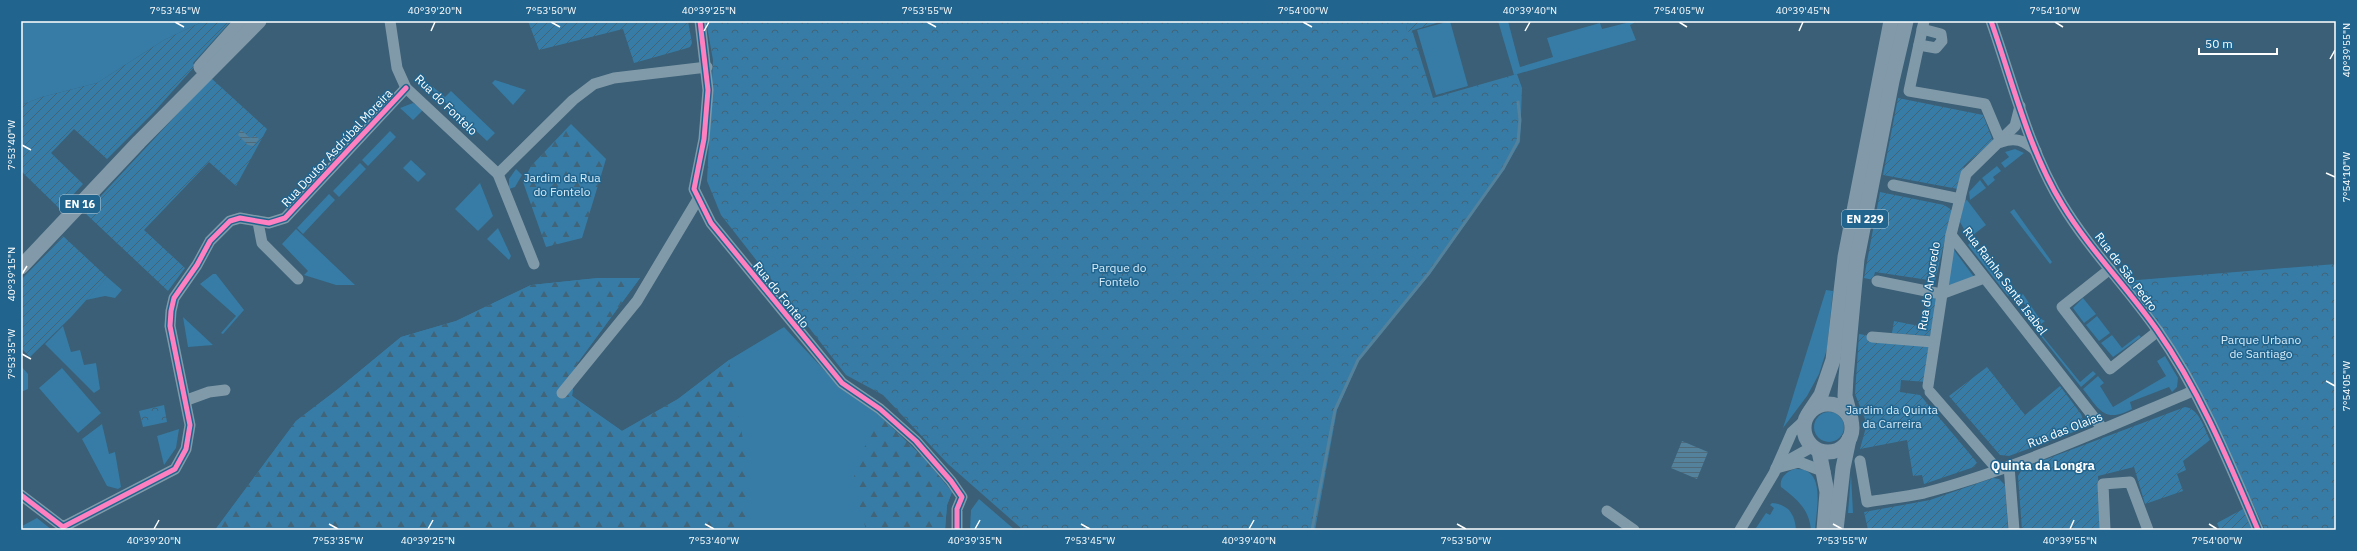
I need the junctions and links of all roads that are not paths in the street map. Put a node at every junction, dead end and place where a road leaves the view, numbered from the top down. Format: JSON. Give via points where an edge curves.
{"nodes":[{"id":1,"x":242,"y":21,"type":"edge"},
{"id":2,"x":250,"y":21,"type":"edge"},
{"id":3,"x":259,"y":21,"type":"edge"},
{"id":4,"x":390,"y":21,"type":"edge"},
{"id":5,"x":700,"y":21,"type":"edge"},
{"id":6,"x":1891,"y":21,"type":"edge"},
{"id":7,"x":1906,"y":21,"type":"edge"},
{"id":8,"x":1991,"y":21,"type":"edge"},
{"id":9,"x":1923,"y":25,"type":"edge"},
{"id":10,"x":1919,"y":45,"type":"junction"},
{"id":11,"x":235,"y":46,"type":"junction"},
{"id":12,"x":707,"y":67,"type":"junction"},
{"id":13,"x":406,"y":88,"type":"junction"},
{"id":14,"x":2020,"y":105,"type":"junction"},
{"id":15,"x":139,"y":142,"type":"junction"},
{"id":16,"x":2001,"y":142,"type":"junction"},
{"id":17,"x":2037,"y":152,"type":"junction"},
{"id":18,"x":498,"y":174,"type":"junction"},
{"id":19,"x":1893,"y":186,"type":"dead end"},
{"id":20,"x":698,"y":199,"type":"junction"},
{"id":21,"x":1960,"y":199,"type":"junction"},
{"id":22,"x":258,"y":222,"type":"junction"},
{"id":23,"x":1951,"y":235,"type":"junction"},
{"id":24,"x":534,"y":264,"type":"dead end"},
{"id":25,"x":21,"y":266,"type":"edge"},
{"id":26,"x":2110,"y":269,"type":"junction"},
{"id":27,"x":1984,"y":278,"type":"junction"},
{"id":28,"x":298,"y":279,"type":"dead end"},
{"id":29,"x":1876,"y":281,"type":"dead end"},
{"id":30,"x":1941,"y":294,"type":"junction"},
{"id":31,"x":2158,"y":331,"type":"junction"},
{"id":32,"x":1872,"y":337,"type":"dead end"},
{"id":33,"x":1933,"y":342,"type":"junction"},
{"id":34,"x":225,"y":390,"type":"dead end"},
{"id":35,"x":2194,"y":391,"type":"junction"},
{"id":36,"x":562,"y":394,"type":"dead end"},
{"id":37,"x":186,"y":400,"type":"junction"},
{"id":38,"x":1807,"y":417,"type":"junction"},
{"id":39,"x":1851,"y":419,"type":"junction"},
{"id":40,"x":2103,"y":429,"type":"junction"},
{"id":41,"x":1849,"y":439,"type":"junction"},
{"id":42,"x":1816,"y":449,"type":"junction"},
{"id":43,"x":1860,"y":461,"type":"dead end"},
{"id":44,"x":2009,"y":466,"type":"junction"},
{"id":45,"x":1776,"y":468,"type":"junction"},
{"id":46,"x":1997,"y":469,"type":"junction"},
{"id":47,"x":1825,"y":472,"type":"junction"},
{"id":48,"x":21,"y":495,"type":"edge"},
{"id":49,"x":1608,"y":511,"type":"dead end"},
{"id":50,"x":65,"y":529,"type":"edge"},
{"id":51,"x":957,"y":530,"type":"edge"},
{"id":52,"x":1634,"y":530,"type":"edge"},
{"id":53,"x":1740,"y":530,"type":"edge"},
{"id":54,"x":1824,"y":530,"type":"edge"},
{"id":55,"x":1836,"y":530,"type":"edge"},
{"id":56,"x":2014,"y":530,"type":"edge"},
{"id":57,"x":2105,"y":530,"type":"edge"},
{"id":58,"x":2148,"y":530,"type":"edge"},
{"id":59,"x":2258,"y":530,"type":"edge"}],
"edges":[{"from":1,"to":15,"type":"main road","number":"EN 16"},
{"from":2,"to":11,"type":"main road","via":[[235,38]]},
{"from":3,"to":11,"type":"main road","number":"EN 16"},
{"from":4,"to":13,"type":"street","name":"Rua do Fontelo","via":[[397,68]]},
{"from":5,"to":12,"type":"street","name":"Rua do Fontelo"},
{"from":6,"to":38,"type":"main road","number":"EN 229","via":[[1845,257],[1833,360],[1821,395]]},
{"from":7,"to":39,"type":"main road","number":"EN 229","via":[[1857,259],[1845,396]]},
{"from":8,"to":14,"type":"street","name":"Rua de São Pedro"},
{"from":9,"to":10,"type":"street"},
{"from":9,"to":10,"type":"street","via":[[1941,34],[1942,41],[1936,48]]},
{"from":10,"to":16,"type":"street","via":[[1909,91],[1985,104]]},
{"from":11,"to":15,"type":"main road","number":"EN 16"},
{"from":12,"to":18,"type":"street","via":[[614,78],[594,84],[572,100]]},
{"from":12,"to":20,"type":"street","name":"Rua do Fontelo","via":[[704,139],[694,189]]},
{"from":13,"to":18,"type":"street","name":"Rua do Fontelo"},
{"from":13,"to":22,"type":"street","name":"Rua Doutor Asdrúbal Moreira","via":[[291,213],[273,223]]},
{"from":14,"to":16,"type":"street","name":"Rua Rainha Santa Isabel","via":[[2015,126]]},
{"from":14,"to":17,"type":"street","name":"Rua de São Pedro"},
{"from":15,"to":25,"type":"main road","number":"EN 16"},
{"from":16,"to":17,"type":"street","via":[[2018,140],[2025,142]]},
{"from":16,"to":21,"type":"street","name":"Rua Rainha Santa Isabel","via":[[1966,174]]},
{"from":17,"to":26,"type":"street","name":"Rua de São Pedro","via":[[2062,205]]},
{"from":18,"to":24,"type":"street","name":"Rua do Fontelo"},
{"from":19,"to":21,"type":"street"},
{"from":20,"to":36,"type":"street","via":[[638,301]]},
{"from":20,"to":51,"type":"street","name":"Rua do Fontelo","via":[[711,223],[842,382],[880,408],[916,441],[951,481],[962,497],[957,509]]},
{"from":21,"to":23,"type":"street","name":"Rua Rainha Santa Isabel"},
{"from":22,"to":28,"type":"street","via":[[262,243]]},
{"from":22,"to":37,"type":"street","name":"Rua Doutor Asdrúbal Moreira","via":[[237,219],[219,230],[174,298],[170,326]]},
{"from":23,"to":27,"type":"street","name":"Rua Rainha Santa Isabel"},
{"from":23,"to":30,"type":"street","name":"Rua do Arvoredo"},
{"from":26,"to":31,"type":"street","name":"Rua de São Pedro"},
{"from":26,"to":31,"type":"street","via":[[2062,307],[2110,369]]},
{"from":27,"to":30,"type":"street"},
{"from":27,"to":40,"type":"street","name":"Rua Rainha Santa Isabel"},
{"from":29,"to":30,"type":"street"},
{"from":30,"to":33,"type":"street","name":"Rua do Arvoredo"},
{"from":31,"to":35,"type":"street","name":"Rua de São Pedro"},
{"from":32,"to":33,"type":"street"},
{"from":33,"to":46,"type":"street","name":"Rua do Arvoredo","via":[[1929,389]]},
{"from":34,"to":37,"type":"street","via":[[209,392]]},
{"from":35,"to":40,"type":"street","name":"Rua das Olaias"},
{"from":35,"to":59,"type":"street","name":"Rua de São Pedro"},
{"from":37,"to":50,"type":"street","name":"Rua Doutor Asdrúbal Moreira","via":[[189,436],[181,460],[175,469]]},
{"from":38,"to":39,"type":"main road","via":[[1820,405],[1828,404],[1842,408]]},
{"from":38,"to":42,"type":"main road","via":[[1805,436]]},
{"from":38,"to":45,"type":"street","via":[[1792,432]]},
{"from":39,"to":41,"type":"main road","number":"EN 229"},
{"from":40,"to":44,"type":"street","name":"Rua das Olaias"},
{"from":41,"to":42,"type":"main road","via":[[1838,450],[1830,452]]},
{"from":41,"to":55,"type":"main road","number":"EN 229"},
{"from":42,"to":45,"type":"street"},
{"from":42,"to":47,"type":"main road"},
{"from":43,"to":46,"type":"street","name":"Rua das Olaias","via":[[1866,502],[1923,493]]},
{"from":44,"to":46,"type":"street","name":"Rua das Olaias"},
{"from":44,"to":56,"type":"street"},
{"from":45,"to":47,"type":"street","via":[[1799,462]]},
{"from":45,"to":53,"type":"street"},
{"from":47,"to":54,"type":"main road","via":[[1827,492]]},
{"from":48,"to":50,"type":"street","name":"Rua Doutor Asdrúbal Moreira"},
{"from":49,"to":52,"type":"street"},
{"from":57,"to":58,"type":"street","via":[[2103,484],[2130,482]]}]}
